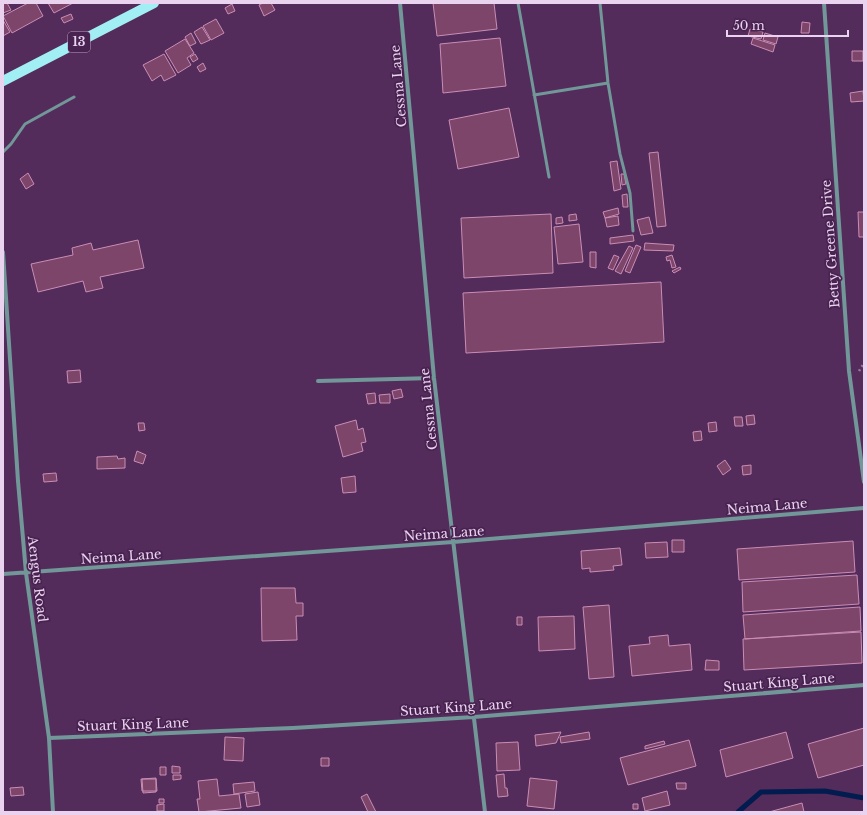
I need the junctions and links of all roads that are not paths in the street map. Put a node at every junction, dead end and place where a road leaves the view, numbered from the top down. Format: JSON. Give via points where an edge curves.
{"nodes":[{"id":1,"x":154,"y":3,"type":"edge"},
{"id":2,"x":400,"y":3,"type":"edge"},
{"id":3,"x":518,"y":3,"type":"edge"},
{"id":4,"x":600,"y":3,"type":"edge"},
{"id":5,"x":824,"y":3,"type":"edge"},
{"id":6,"x":3,"y":81,"type":"edge"},
{"id":7,"x":608,"y":83,"type":"junction"},
{"id":8,"x":534,"y":95,"type":"junction"},
{"id":9,"x":74,"y":97,"type":"dead end"},
{"id":10,"x":3,"y":152,"type":"edge"},
{"id":11,"x":549,"y":177,"type":"dead end"},
{"id":12,"x":632,"y":231,"type":"dead end"},
{"id":13,"x":3,"y":252,"type":"edge"},
{"id":14,"x":434,"y":378,"type":"junction"},
{"id":15,"x":318,"y":381,"type":"dead end"},
{"id":16,"x":864,"y":482,"type":"edge"},
{"id":17,"x":864,"y":508,"type":"edge"},
{"id":18,"x":453,"y":542,"type":"junction"},
{"id":19,"x":26,"y":573,"type":"junction"},
{"id":20,"x":3,"y":574,"type":"edge"},
{"id":21,"x":864,"y":685,"type":"edge"},
{"id":22,"x":474,"y":717,"type":"junction"},
{"id":23,"x":50,"y":738,"type":"junction"},
{"id":24,"x":53,"y":812,"type":"edge"},
{"id":25,"x":485,"y":812,"type":"edge"}],
"edges":[{"from":1,"to":6,"type":"main road","number":"13"},
{"from":2,"to":14,"type":"street","name":"Cessna Lane"},
{"from":3,"to":8,"type":"lane"},
{"from":4,"to":7,"type":"lane"},
{"from":5,"to":16,"type":"street","name":"Betty Greene Drive","via":[[849,371]]},
{"from":7,"to":8,"type":"lane"},
{"from":7,"to":12,"type":"lane","via":[[620,154],[630,193]]},
{"from":8,"to":11,"type":"lane"},
{"from":9,"to":10,"type":"lane","via":[[25,124],[12,144]]},
{"from":13,"to":19,"type":"street","name":"Aengus Road"},
{"from":14,"to":15,"type":"street"},
{"from":14,"to":18,"type":"street","name":"Cessna Lane"},
{"from":17,"to":18,"type":"street","name":"Neima Lane"},
{"from":18,"to":19,"type":"street","name":"Neima Lane"},
{"from":18,"to":22,"type":"street","name":"Cessna Lane"},
{"from":19,"to":20,"type":"street","name":"Neima Lane"},
{"from":19,"to":23,"type":"street","name":"Aengus Road"},
{"from":21,"to":22,"type":"street","name":"Stuart King Lane"},
{"from":22,"to":23,"type":"street","name":"Stuart King Lane","via":[[293,728]]},
{"from":22,"to":25,"type":"street","name":"Cessna Lane"},
{"from":23,"to":24,"type":"street","name":"Aengus Road"}]}
